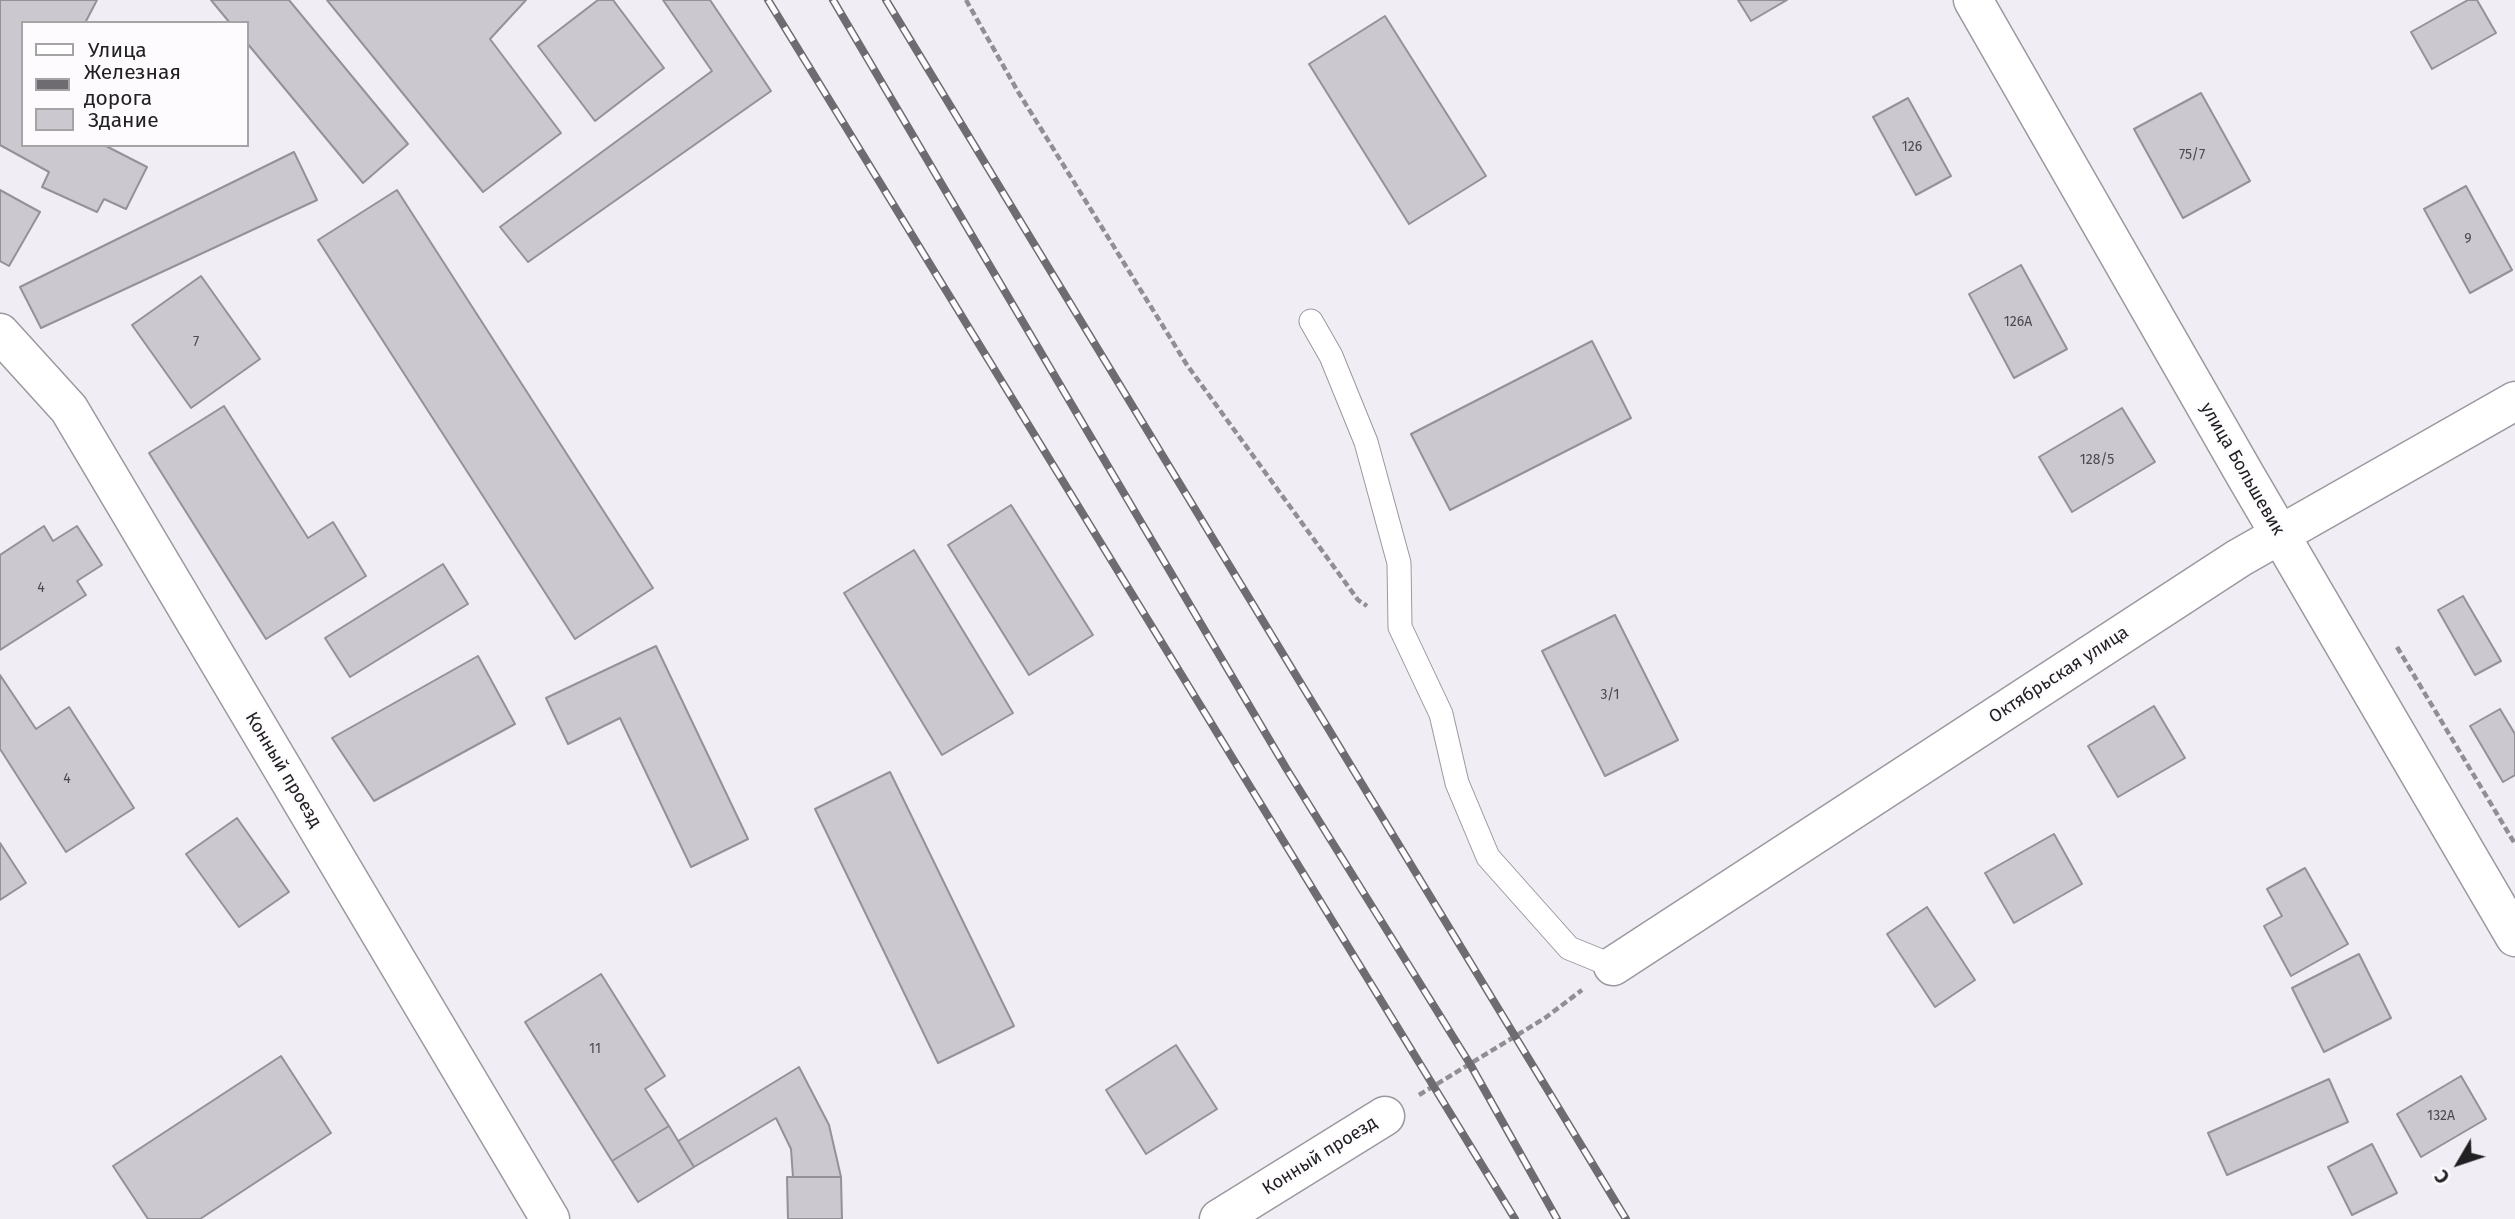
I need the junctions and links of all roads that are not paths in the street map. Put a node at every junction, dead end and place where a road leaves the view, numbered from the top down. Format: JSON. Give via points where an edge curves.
{"nodes":[{"id":1,"x":1973,"y":0,"type":"edge"},
{"id":2,"x":1311,"y":321,"type":"dead end"},
{"id":3,"x":0,"y":333,"type":"edge"},
{"id":4,"x":2515,"y":401,"type":"edge"},
{"id":5,"x":2280,"y":533,"type":"junction"},
{"id":6,"x":2515,"y":937,"type":"edge"},
{"id":7,"x":1613,"y":966,"type":"joint"},
{"id":8,"x":1385,"y":1116,"type":"road end"},
{"id":9,"x":550,"y":1219,"type":"edge"},
{"id":10,"x":1219,"y":1219,"type":"edge"}],
"edges":[{"from":1,"to":5,"type":"street","name":"улица Большевик"},
{"from":2,"to":7,"type":"lane","via":[[1331,356],[1366,442],[1399,563],[1400,627],[1441,714],[1457,783],[1488,857],[1569,948]]},
{"from":3,"to":9,"type":"street","name":"Конный проезд","via":[[69,409]]},
{"from":4,"to":5,"type":"street","name":"Октябрьская улица"},
{"from":5,"to":6,"type":"street","name":"улица Большевик"},
{"from":5,"to":7,"type":"street","name":"Октябрьская улица"},
{"from":8,"to":10,"type":"street","name":"Конный проезд"}]}
